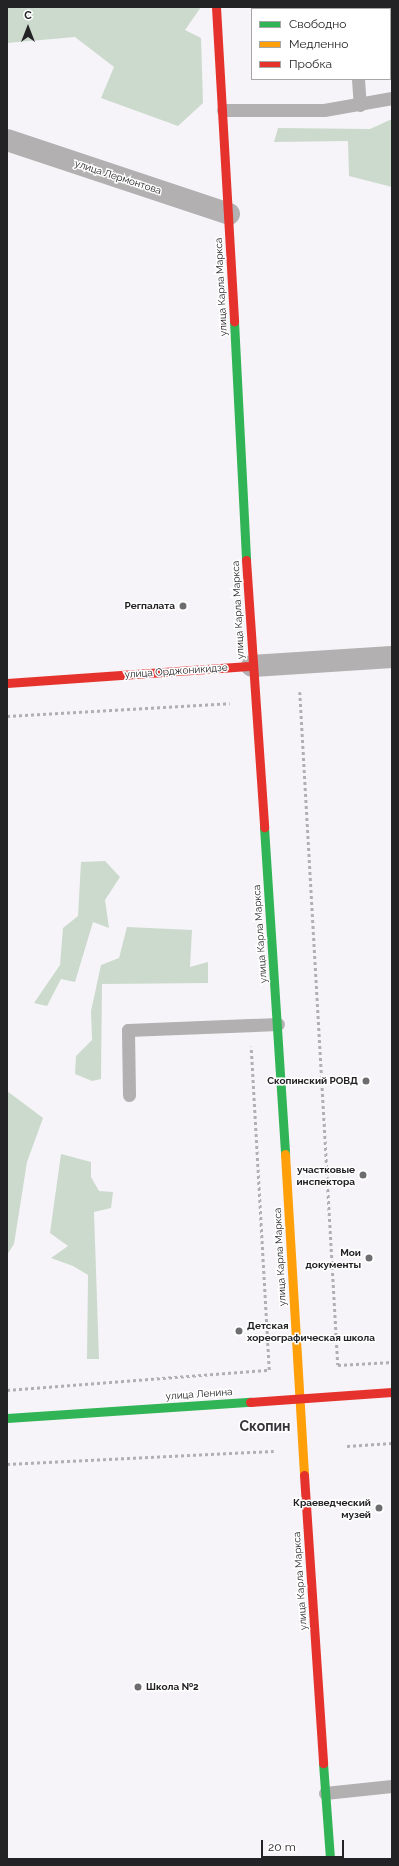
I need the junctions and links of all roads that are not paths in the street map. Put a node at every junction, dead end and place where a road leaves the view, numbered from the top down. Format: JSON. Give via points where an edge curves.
{"nodes":[{"id":1,"x":216,"y":7,"type":"edge"},
{"id":2,"x":358,"y":80,"type":"edge"},
{"id":3,"x":392,"y":98,"type":"edge"},
{"id":4,"x":360,"y":105,"type":"junction"},
{"id":5,"x":223,"y":110,"type":"junction"},
{"id":6,"x":7,"y":140,"type":"edge"},
{"id":7,"x":229,"y":214,"type":"junction"},
{"id":8,"x":392,"y":657,"type":"edge"},
{"id":9,"x":252,"y":666,"type":"junction"},
{"id":10,"x":7,"y":683,"type":"edge"},
{"id":11,"x":278,"y":1024,"type":"junction"},
{"id":12,"x":129,"y":1095,"type":"dead end"},
{"id":13,"x":392,"y":1392,"type":"edge"},
{"id":14,"x":299,"y":1398,"type":"junction"},
{"id":15,"x":7,"y":1418,"type":"edge"},
{"id":16,"x":392,"y":1786,"type":"edge"},
{"id":17,"x":325,"y":1793,"type":"junction"},
{"id":18,"x":330,"y":1859,"type":"edge"}],
"edges":[{"from":1,"to":5,"type":"main road","name":"улица Карла Маркса"},
{"from":2,"to":4,"type":"lane"},
{"from":3,"to":4,"type":"lane"},
{"from":4,"to":5,"type":"lane","via":[[324,110]]},
{"from":5,"to":7,"type":"main road","name":"улица Карла Маркса"},
{"from":6,"to":7,"type":"street","name":"улица Лермонтова"},
{"from":7,"to":9,"type":"main road","name":"улица Карла Маркса"},
{"from":8,"to":9,"type":"street","name":"улица Орджоникидзе"},
{"from":9,"to":10,"type":"main road","name":"улица Орджоникидзе"},
{"from":9,"to":11,"type":"main road","name":"улица Карла Маркса"},
{"from":11,"to":12,"type":"lane","via":[[128,1030]]},
{"from":11,"to":14,"type":"main road","name":"улица Карла Маркса"},
{"from":13,"to":14,"type":"main road","name":"улица Ленина"},
{"from":14,"to":15,"type":"main road","name":"улица Ленина"},
{"from":14,"to":17,"type":"main road","name":"улица Карла Маркса"},
{"from":16,"to":17,"type":"lane"},
{"from":17,"to":18,"type":"main road","name":"улица Карла Маркса"}]}
